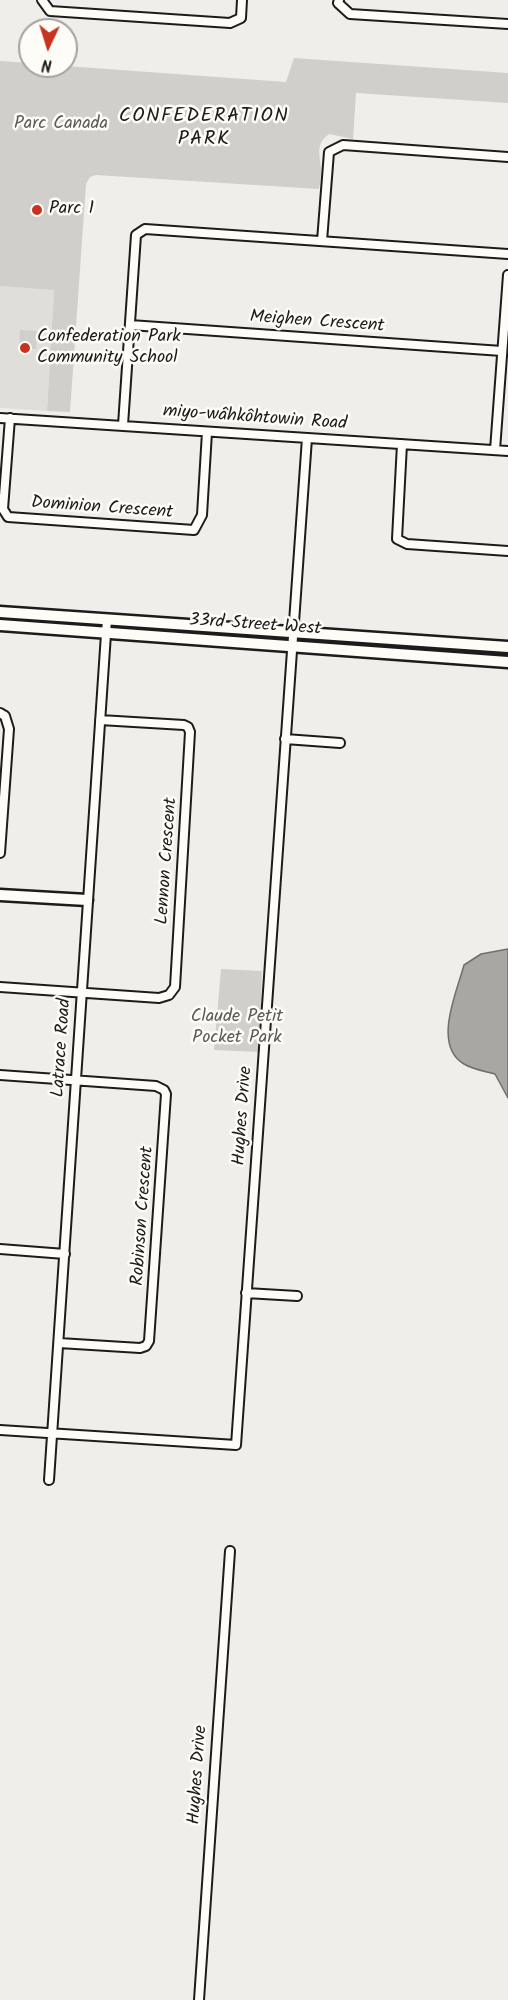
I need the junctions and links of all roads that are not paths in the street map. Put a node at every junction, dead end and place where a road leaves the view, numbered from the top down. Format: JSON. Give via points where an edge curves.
{"nodes":[{"id":1,"x":42,"y":0,"type":"edge"},
{"id":2,"x":242,"y":0,"type":"edge"},
{"id":3,"x":339,"y":0,"type":"edge"},
{"id":4,"x":508,"y":24,"type":"edge"},
{"id":5,"x":508,"y":157,"type":"edge"},
{"id":6,"x":322,"y":242,"type":"junction"},
{"id":7,"x":508,"y":254,"type":"edge"},
{"id":8,"x":508,"y":275,"type":"edge"},
{"id":9,"x":130,"y":325,"type":"junction"},
{"id":10,"x":502,"y":351,"type":"junction"},
{"id":11,"x":0,"y":418,"type":"edge"},
{"id":12,"x":10,"y":418,"type":"junction"},
{"id":13,"x":123,"y":425,"type":"junction"},
{"id":14,"x":207,"y":432,"type":"junction"},
{"id":15,"x":307,"y":438,"type":"junction"},
{"id":16,"x":402,"y":444,"type":"junction"},
{"id":17,"x":495,"y":450,"type":"junction"},
{"id":18,"x":508,"y":451,"type":"edge"},
{"id":19,"x":508,"y":551,"type":"edge"},
{"id":20,"x":0,"y":612,"type":"edge"},
{"id":21,"x":107,"y":619,"type":"junction"},
{"id":22,"x":0,"y":625,"type":"edge"},
{"id":23,"x":106,"y":632,"type":"junction"},
{"id":24,"x":292,"y":639,"type":"junction"},
{"id":25,"x":507,"y":647,"type":"edge"},
{"id":26,"x":508,"y":662,"type":"edge"},
{"id":27,"x":0,"y":713,"type":"edge"},
{"id":28,"x":100,"y":720,"type":"junction"},
{"id":29,"x":285,"y":739,"type":"junction"},
{"id":30,"x":340,"y":743,"type":"dead end"},
{"id":31,"x":2,"y":803,"type":"edge"},
{"id":32,"x":0,"y":853,"type":"edge"},
{"id":33,"x":0,"y":895,"type":"edge"},
{"id":34,"x":87,"y":900,"type":"junction"},
{"id":35,"x":0,"y":987,"type":"edge"},
{"id":36,"x":82,"y":992,"type":"junction"},
{"id":37,"x":0,"y":1075,"type":"edge"},
{"id":38,"x":76,"y":1080,"type":"junction"},
{"id":39,"x":0,"y":1249,"type":"edge"},
{"id":40,"x":65,"y":1254,"type":"junction"},
{"id":41,"x":246,"y":1293,"type":"junction"},
{"id":42,"x":297,"y":1296,"type":"dead end"},
{"id":43,"x":59,"y":1343,"type":"junction"},
{"id":44,"x":0,"y":1430,"type":"edge"},
{"id":45,"x":52,"y":1433,"type":"junction"},
{"id":46,"x":49,"y":1480,"type":"dead end"},
{"id":47,"x":230,"y":1551,"type":"dead end"},
{"id":48,"x":199,"y":2000,"type":"edge"}],
"edges":[{"from":1,"to":2,"type":"street","via":[[50,11],[230,23],[241,18]]},
{"from":3,"to":4,"type":"street","via":[[350,14]]},
{"from":5,"to":6,"type":"street","via":[[343,145],[329,152]]},
{"from":6,"to":7,"type":"street"},
{"from":6,"to":9,"type":"street","via":[[144,229],[136,235]]},
{"from":8,"to":10,"type":"street"},
{"from":9,"to":10,"type":"street","name":"Meighen Crescent"},
{"from":9,"to":13,"type":"street"},
{"from":10,"to":17,"type":"street"},
{"from":11,"to":12,"type":"street","name":"miyo-wâhkôhtowin Road"},
{"from":12,"to":13,"type":"street","name":"miyo-wâhkôhtowin Road"},
{"from":12,"to":14,"type":"street","name":"Dominion Crescent","via":[[3,509],[8,517],[194,530],[201,515]]},
{"from":13,"to":14,"type":"street","name":"miyo-wâhkôhtowin Road"},
{"from":14,"to":15,"type":"street","name":"miyo-wâhkôhtowin Road"},
{"from":15,"to":16,"type":"street","name":"miyo-wâhkôhtowin Road"},
{"from":15,"to":24,"type":"street","name":"Hughes Drive"},
{"from":16,"to":17,"type":"street","name":"miyo-wâhkôhtowin Road"},
{"from":16,"to":19,"type":"street","via":[[397,539],[406,544]]},
{"from":17,"to":18,"type":"street","name":"miyo-wâhkôhtowin Road"},
{"from":20,"to":21,"type":"main road","name":"33rd Street West"},
{"from":21,"to":23,"type":"street","name":"Latrace Road"},
{"from":21,"to":24,"type":"main road","name":"33rd Street West"},
{"from":22,"to":23,"type":"main road","name":"33rd Street West"},
{"from":23,"to":24,"type":"main road","name":"33rd Street West"},
{"from":23,"to":28,"type":"street","name":"Latrace Road"},
{"from":24,"to":25,"type":"main road","name":"33rd Street West"},
{"from":24,"to":26,"type":"main road","name":"33rd Street West"},
{"from":24,"to":29,"type":"street","name":"Hughes Drive"},
{"from":27,"to":31,"type":"street","via":[[9,729]]},
{"from":28,"to":34,"type":"street","name":"Latrace Road"},
{"from":28,"to":36,"type":"street","name":"Lennon Crescent","via":[[184,725],[190,732],[175,987],[169,995],[159,998]]},
{"from":29,"to":30,"type":"street"},
{"from":29,"to":41,"type":"street","name":"Hughes Drive"},
{"from":31,"to":32,"type":"street"},
{"from":33,"to":34,"type":"main road"},
{"from":34,"to":36,"type":"street","name":"Latrace Road"},
{"from":35,"to":36,"type":"street"},
{"from":36,"to":38,"type":"street","name":"Latrace Road"},
{"from":37,"to":38,"type":"street","name":"Robinson Crescent"},
{"from":38,"to":40,"type":"street","name":"Latrace Road"},
{"from":38,"to":43,"type":"street","name":"Robinson Crescent","via":[[156,1086],[164,1090],[166,1098],[149,1341],[140,1348]]},
{"from":39,"to":40,"type":"street"},
{"from":40,"to":43,"type":"street","name":"Latrace Road"},
{"from":41,"to":42,"type":"street"},
{"from":41,"to":45,"type":"street","name":"Hughes Drive","via":[[236,1445]]},
{"from":43,"to":45,"type":"street","name":"Latrace Road"},
{"from":44,"to":45,"type":"street"},
{"from":45,"to":46,"type":"street","name":"Latrace Road"},
{"from":47,"to":48,"type":"street","name":"Hughes Drive"}]}
